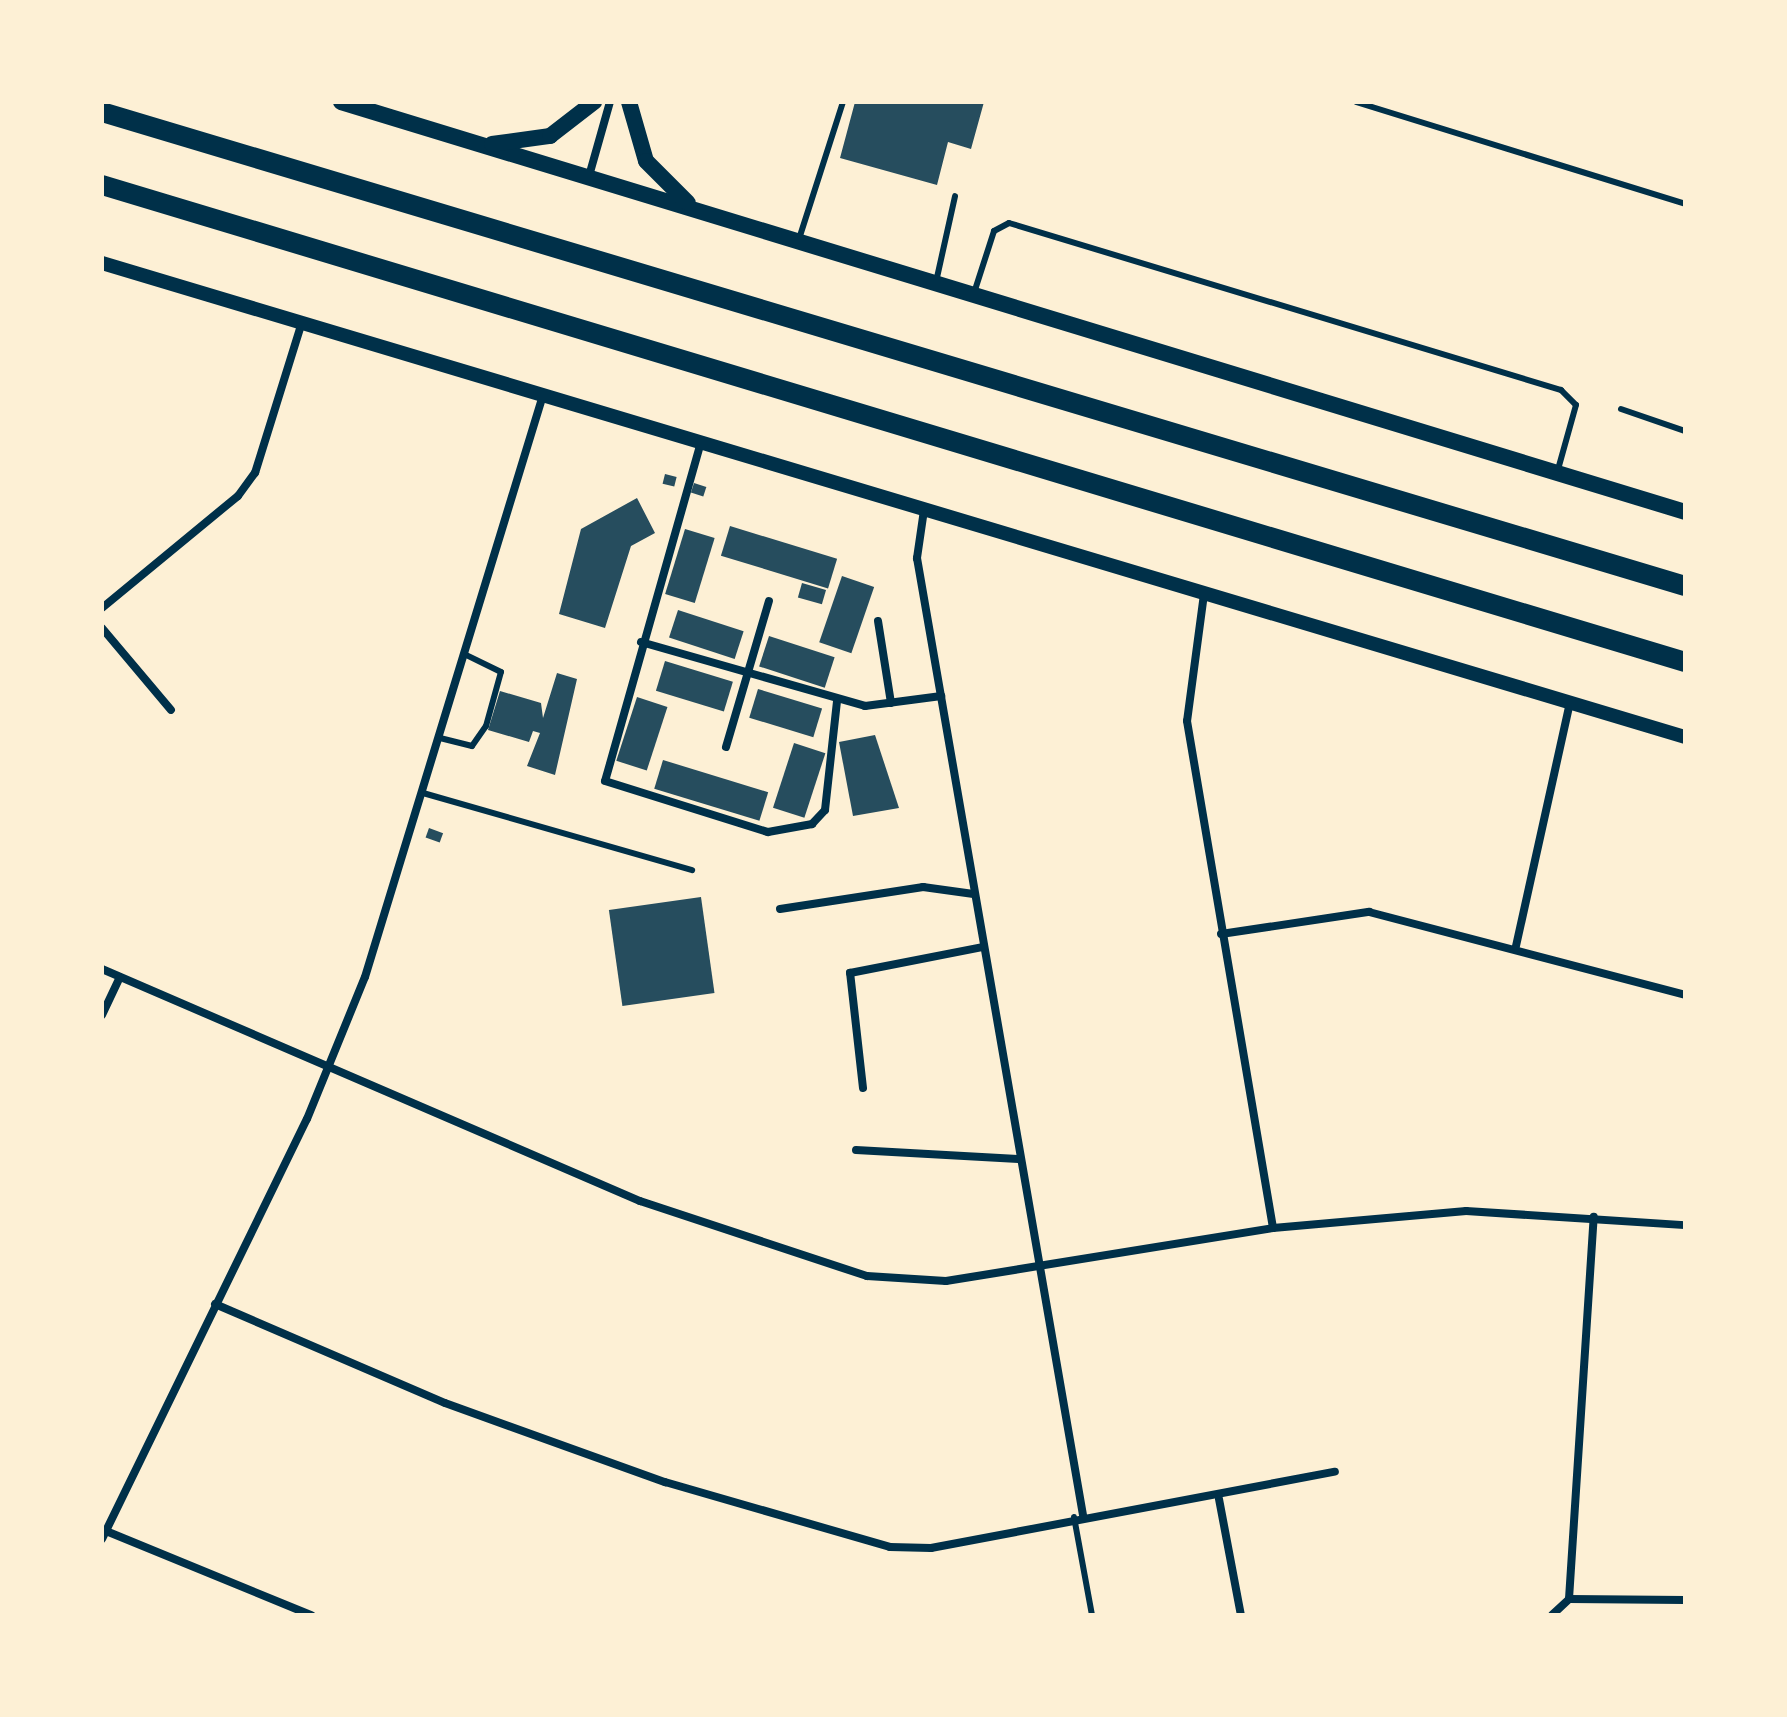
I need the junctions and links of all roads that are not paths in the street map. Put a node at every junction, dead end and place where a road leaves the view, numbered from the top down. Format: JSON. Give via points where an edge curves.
{"nodes":[{"id":1,"x":341,"y":102,"type":"edge"},
{"id":2,"x":594,"y":102,"type":"edge"},
{"id":3,"x":610,"y":102,"type":"edge"},
{"id":4,"x":629,"y":102,"type":"edge"},
{"id":5,"x":843,"y":102,"type":"edge"},
{"id":6,"x":1356,"y":102,"type":"edge"},
{"id":7,"x":102,"y":112,"type":"edge"},
{"id":8,"x":482,"y":145,"type":"junction"},
{"id":9,"x":589,"y":176,"type":"junction"},
{"id":10,"x":102,"y":185,"type":"edge"},
{"id":11,"x":955,"y":196,"type":"dead end"},
{"id":12,"x":1685,"y":204,"type":"edge"},
{"id":13,"x":696,"y":209,"type":"junction"},
{"id":14,"x":798,"y":242,"type":"junction"},
{"id":15,"x":102,"y":263,"type":"edge"},
{"id":16,"x":936,"y":282,"type":"junction"},
{"id":17,"x":974,"y":293,"type":"junction"},
{"id":18,"x":302,"y":322,"type":"junction"},
{"id":19,"x":543,"y":395,"type":"junction"},
{"id":20,"x":1621,"y":409,"type":"dead end"},
{"id":21,"x":1685,"y":431,"type":"edge"},
{"id":22,"x":701,"y":442,"type":"junction"},
{"id":23,"x":1557,"y":473,"type":"junction"},
{"id":24,"x":1685,"y":500,"type":"edge"},
{"id":25,"x":1663,"y":505,"type":"junction"},
{"id":26,"x":924,"y":510,"type":"junction"},
{"id":27,"x":1685,"y":512,"type":"edge"},
{"id":28,"x":1685,"y":586,"type":"edge"},
{"id":29,"x":1204,"y":594,"type":"junction"},
{"id":30,"x":769,"y":601,"type":"dead end"},
{"id":31,"x":102,"y":608,"type":"edge"},
{"id":32,"x":878,"y":621,"type":"dead end"},
{"id":33,"x":102,"y":628,"type":"edge"},
{"id":34,"x":641,"y":642,"type":"junction"},
{"id":35,"x":466,"y":655,"type":"junction"},
{"id":36,"x":1685,"y":662,"type":"edge"},
{"id":37,"x":746,"y":674,"type":"junction"},
{"id":38,"x":941,"y":696,"type":"junction"},
{"id":39,"x":837,"y":701,"type":"junction"},
{"id":40,"x":1570,"y":702,"type":"junction"},
{"id":41,"x":891,"y":703,"type":"junction"},
{"id":42,"x":171,"y":710,"type":"dead end"},
{"id":43,"x":1685,"y":737,"type":"edge"},
{"id":44,"x":440,"y":738,"type":"junction"},
{"id":45,"x":726,"y":747,"type":"dead end"},
{"id":46,"x":423,"y":793,"type":"junction"},
{"id":47,"x":692,"y":870,"type":"dead end"},
{"id":48,"x":974,"y":894,"type":"junction"},
{"id":49,"x":780,"y":909,"type":"dead end"},
{"id":50,"x":1221,"y":934,"type":"junction"},
{"id":51,"x":1516,"y":946,"type":"junction"},
{"id":52,"x":983,"y":947,"type":"junction"},
{"id":53,"x":102,"y":969,"type":"edge"},
{"id":54,"x":120,"y":977,"type":"junction"},
{"id":55,"x":1685,"y":995,"type":"edge"},
{"id":56,"x":102,"y":1015,"type":"edge"},
{"id":57,"x":329,"y":1069,"type":"junction"},
{"id":58,"x":863,"y":1088,"type":"dead end"},
{"id":59,"x":856,"y":1150,"type":"dead end"},
{"id":60,"x":1019,"y":1159,"type":"junction"},
{"id":61,"x":1594,"y":1217,"type":"junction"},
{"id":62,"x":1685,"y":1225,"type":"edge"},
{"id":63,"x":1273,"y":1228,"type":"junction"},
{"id":64,"x":1037,"y":1266,"type":"junction"},
{"id":65,"x":215,"y":1304,"type":"junction"},
{"id":66,"x":1335,"y":1472,"type":"dead end"},
{"id":67,"x":1219,"y":1499,"type":"junction"},
{"id":68,"x":1078,"y":1516,"type":"junction"},
{"id":69,"x":104,"y":1535,"type":"edge"},
{"id":70,"x":1569,"y":1599,"type":"junction"},
{"id":71,"x":1685,"y":1600,"type":"edge"},
{"id":72,"x":311,"y":1615,"type":"edge"},
{"id":73,"x":1092,"y":1615,"type":"edge"},
{"id":74,"x":1241,"y":1615,"type":"edge"},
{"id":75,"x":1552,"y":1615,"type":"edge"}],
"edges":[{"from":1,"to":8,"type":"main road"},
{"from":2,"to":8,"type":"main road","via":[[550,136]]},
{"from":3,"to":9,"type":"street"},
{"from":4,"to":13,"type":"main road","via":[[646,161]]},
{"from":5,"to":14,"type":"lane"},
{"from":6,"to":12,"type":"lane"},
{"from":7,"to":28,"type":"highway"},
{"from":8,"to":9,"type":"main road"},
{"from":9,"to":13,"type":"main road"},
{"from":10,"to":36,"type":"highway"},
{"from":11,"to":16,"type":"lane"},
{"from":13,"to":14,"type":"main road"},
{"from":14,"to":16,"type":"main road"},
{"from":15,"to":18,"type":"street"},
{"from":16,"to":17,"type":"main road"},
{"from":17,"to":23,"type":"main road"},
{"from":17,"to":23,"type":"lane","via":[[999,225],[1017,226],[1561,390],[1576,405]]},
{"from":18,"to":19,"type":"street"},
{"from":18,"to":31,"type":"street","via":[[250,480]]},
{"from":19,"to":22,"type":"street"},
{"from":19,"to":35,"type":"street"},
{"from":20,"to":21,"type":"lane"},
{"from":22,"to":26,"type":"street"},
{"from":22,"to":34,"type":"street"},
{"from":23,"to":25,"type":"main road"},
{"from":24,"to":25,"type":"main road"},
{"from":25,"to":27,"type":"main road"},
{"from":26,"to":29,"type":"street"},
{"from":26,"to":38,"type":"street","via":[[916,545]]},
{"from":29,"to":40,"type":"street"},
{"from":29,"to":50,"type":"street","via":[[1187,721]]},
{"from":30,"to":37,"type":"street"},
{"from":32,"to":41,"type":"street"},
{"from":33,"to":42,"type":"street"},
{"from":34,"to":37,"type":"street"},
{"from":34,"to":39,"type":"street","via":[[603,776],[616,787],[702,813],[768,832],[819,818]]},
{"from":35,"to":44,"type":"street"},
{"from":35,"to":44,"type":"lane","via":[[501,672],[486,726],[472,746]]},
{"from":37,"to":39,"type":"street"},
{"from":37,"to":45,"type":"street"},
{"from":38,"to":41,"type":"street"},
{"from":38,"to":48,"type":"street"},
{"from":39,"to":41,"type":"street"},
{"from":40,"to":43,"type":"street"},
{"from":40,"to":51,"type":"street"},
{"from":44,"to":46,"type":"street"},
{"from":46,"to":47,"type":"lane"},
{"from":46,"to":57,"type":"street"},
{"from":48,"to":49,"type":"street","via":[[923,887]]},
{"from":48,"to":52,"type":"street"},
{"from":50,"to":51,"type":"street","via":[[1345,910]]},
{"from":50,"to":63,"type":"street"},
{"from":51,"to":55,"type":"street"},
{"from":52,"to":58,"type":"street","via":[[850,973]]},
{"from":52,"to":60,"type":"street"},
{"from":53,"to":54,"type":"street"},
{"from":54,"to":56,"type":"street"},
{"from":54,"to":57,"type":"street"},
{"from":57,"to":64,"type":"street","via":[[640,1201],[840,1270],[946,1281]]},
{"from":57,"to":65,"type":"street"},
{"from":59,"to":60,"type":"street"},
{"from":60,"to":64,"type":"street"},
{"from":61,"to":62,"type":"street"},
{"from":61,"to":63,"type":"street","via":[[1466,1211]]},
{"from":61,"to":70,"type":"street"},
{"from":63,"to":64,"type":"street"},
{"from":64,"to":68,"type":"street"},
{"from":65,"to":68,"type":"street","via":[[460,1409],[665,1482],[874,1544],[931,1548]]},
{"from":65,"to":69,"type":"street"},
{"from":66,"to":67,"type":"street"},
{"from":67,"to":68,"type":"street"},
{"from":67,"to":74,"type":"street"},
{"from":68,"to":73,"type":"lane"},
{"from":69,"to":72,"type":"street"},
{"from":70,"to":71,"type":"street"},
{"from":70,"to":75,"type":"street"}]}
